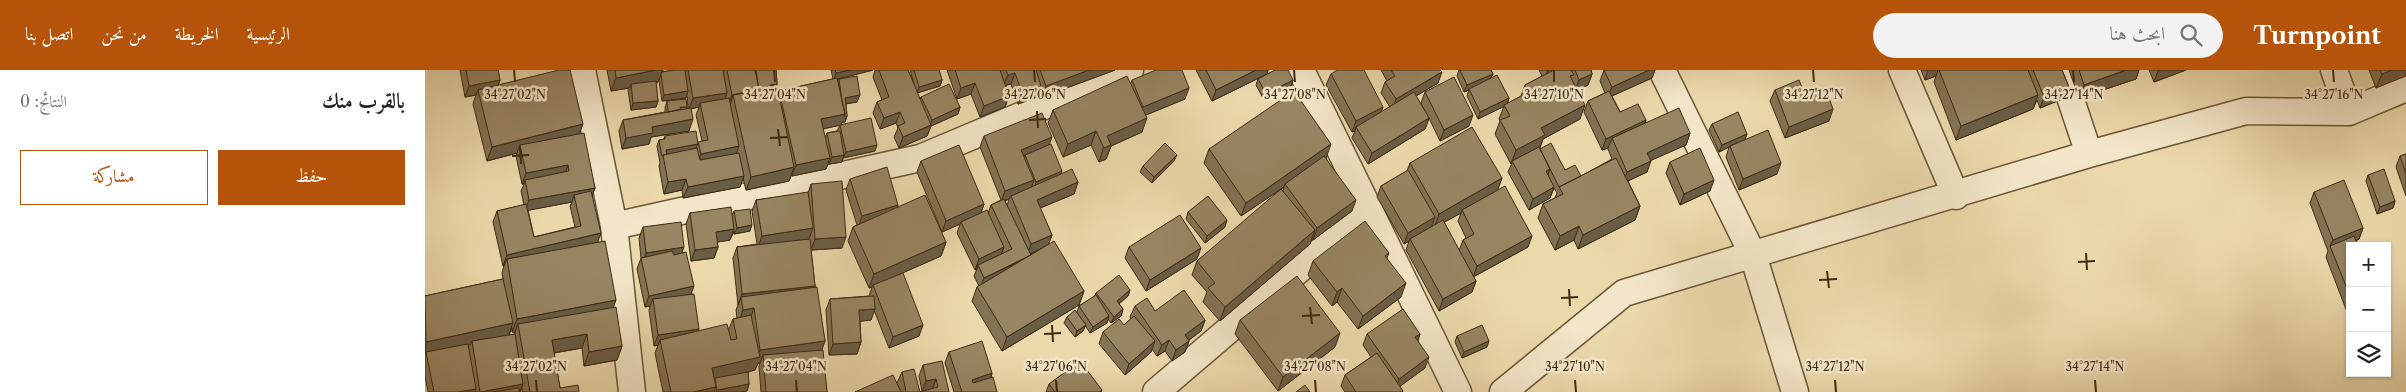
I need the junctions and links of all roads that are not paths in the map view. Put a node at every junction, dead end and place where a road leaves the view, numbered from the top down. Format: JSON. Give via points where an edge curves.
{"nodes":[{"id":1,"x":582,"y":70,"type":"edge"},
{"id":2,"x":1129,"y":70,"type":"edge"},
{"id":3,"x":1301,"y":70,"type":"edge"},
{"id":4,"x":1662,"y":70,"type":"edge"},
{"id":5,"x":1902,"y":70,"type":"edge"},
{"id":6,"x":2061,"y":70,"type":"edge"},
{"id":7,"x":2333,"y":70,"type":"edge"},
{"id":8,"x":2406,"y":88,"type":"edge"},
{"id":9,"x":2349,"y":112,"type":"junction"},
{"id":10,"x":2089,"y":154,"type":"junction"},
{"id":11,"x":1956,"y":196,"type":"junction"},
{"id":12,"x":1370,"y":209,"type":"junction"},
{"id":13,"x":614,"y":226,"type":"junction"},
{"id":14,"x":1753,"y":255,"type":"junction"},
{"id":15,"x":631,"y":392,"type":"edge"},
{"id":16,"x":1156,"y":392,"type":"edge"},
{"id":17,"x":1458,"y":392,"type":"edge"},
{"id":18,"x":1503,"y":392,"type":"edge"},
{"id":19,"x":1795,"y":392,"type":"edge"}],
"edges":[{"from":1,"to":13,"type":"street"},
{"from":2,"to":13,"type":"street","via":[[920,158]]},
{"from":3,"to":12,"type":"street"},
{"from":4,"to":14,"type":"street"},
{"from":5,"to":11,"type":"street"},
{"from":6,"to":10,"type":"street"},
{"from":7,"to":9,"type":"street"},
{"from":8,"to":9,"type":"street"},
{"from":9,"to":10,"type":"street","via":[[2246,111]]},
{"from":10,"to":11,"type":"street"},
{"from":11,"to":14,"type":"street"},
{"from":12,"to":16,"type":"street"},
{"from":12,"to":17,"type":"street"},
{"from":13,"to":15,"type":"street"},
{"from":14,"to":18,"type":"street","via":[[1623,293]]},
{"from":14,"to":19,"type":"street"}]}
